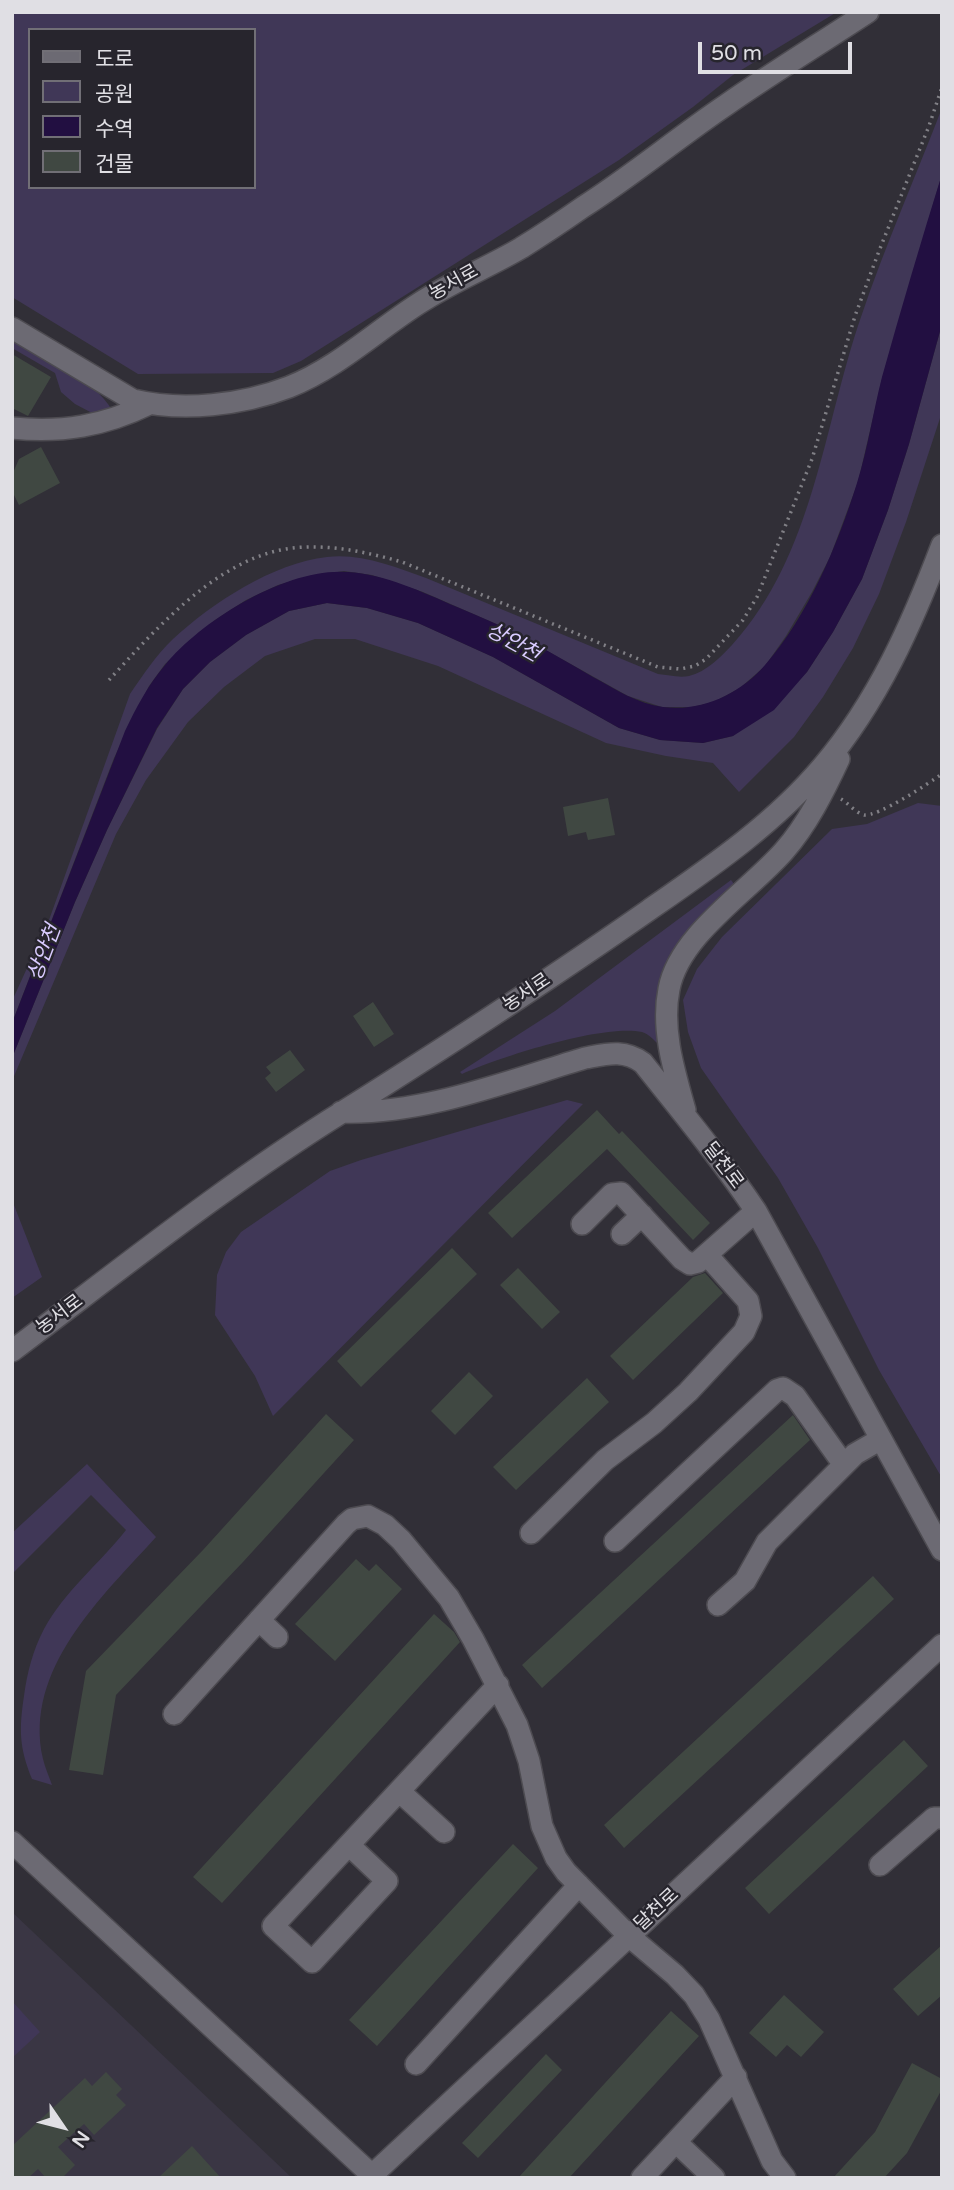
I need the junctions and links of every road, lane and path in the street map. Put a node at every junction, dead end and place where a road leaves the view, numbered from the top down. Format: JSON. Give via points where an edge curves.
{"nodes":[{"id":1,"x":868,"y":12,"type":"edge"},
{"id":2,"x":942,"y":87,"type":"edge"},
{"id":3,"x":12,"y":328,"type":"edge"},
{"id":4,"x":149,"y":404,"type":"junction"},
{"id":5,"x":12,"y":428,"type":"edge"},
{"id":6,"x":942,"y":545,"type":"edge"},
{"id":7,"x":109,"y":680,"type":"dead end"},
{"id":8,"x":852,"y":728,"type":"junction"},
{"id":9,"x":942,"y":774,"type":"edge"},
{"id":10,"x":826,"y":786,"type":"junction"},
{"id":11,"x":341,"y":1112,"type":"junction"},
{"id":12,"x":687,"y":1118,"type":"junction"},
{"id":13,"x":756,"y":1211,"type":"junction"},
{"id":14,"x":642,"y":1214,"type":"junction"},
{"id":15,"x":582,"y":1224,"type":"dead end"},
{"id":16,"x":622,"y":1234,"type":"dead end"},
{"id":17,"x":707,"y":1255,"type":"junction"},
{"id":18,"x":12,"y":1351,"type":"edge"},
{"id":19,"x":881,"y":1439,"type":"junction"},
{"id":20,"x":844,"y":1465,"type":"junction"},
{"id":21,"x":531,"y":1532,"type":"dead end"},
{"id":22,"x":615,"y":1541,"type":"dead end"},
{"id":23,"x":942,"y":1550,"type":"edge"},
{"id":24,"x":718,"y":1605,"type":"dead end"},
{"id":25,"x":259,"y":1620,"type":"junction"},
{"id":26,"x":277,"y":1637,"type":"dead end"},
{"id":27,"x":942,"y":1644,"type":"edge"},
{"id":28,"x":498,"y":1685,"type":"junction"},
{"id":29,"x":174,"y":1714,"type":"dead end"},
{"id":30,"x":399,"y":1791,"type":"junction"},
{"id":31,"x":942,"y":1818,"type":"edge"},
{"id":32,"x":444,"y":1832,"type":"dead end"},
{"id":33,"x":12,"y":1842,"type":"edge"},
{"id":34,"x":349,"y":1845,"type":"junction"},
{"id":35,"x":880,"y":1866,"type":"dead end"},
{"id":36,"x":579,"y":1885,"type":"junction"},
{"id":37,"x":629,"y":1936,"type":"junction"},
{"id":38,"x":416,"y":2064,"type":"dead end"},
{"id":39,"x":736,"y":2077,"type":"junction"},
{"id":40,"x":676,"y":2142,"type":"junction"},
{"id":41,"x":372,"y":2177,"type":"edge"},
{"id":42,"x":642,"y":2178,"type":"edge"},
{"id":43,"x":714,"y":2178,"type":"edge"},
{"id":44,"x":785,"y":2178,"type":"edge"}],
"edges":[{"from":1,"to":4,"type":"street","name":"농서로","via":[[587,205],[520,248],[453,282],[303,381],[266,395],[231,401],[169,407]]},
{"from":2,"to":7,"type":"path","via":[[855,316],[784,534],[743,620],[706,659],[680,669],[658,667],[402,562],[350,550],[295,548],[254,559],[211,583]]},
{"from":3,"to":4,"type":"street","name":"농서로","via":[[122,394]]},
{"from":4,"to":5,"type":"street","via":[[77,429]]},
{"from":6,"to":8,"type":"street","name":"농서로","via":[[912,621]]},
{"from":8,"to":10,"type":"street"},
{"from":8,"to":11,"type":"street","name":"농서로","via":[[823,767],[752,836],[516,1000]]},
{"from":9,"to":10,"type":"path","via":[[868,815],[860,814]]},
{"from":10,"to":12,"type":"street","via":[[785,850],[700,933],[678,963],[666,1012],[670,1051]]},
{"from":11,"to":12,"type":"street","name":"달천로","via":[[417,1107],[611,1053],[626,1054],[643,1063]]},
{"from":11,"to":18,"type":"street","name":"농서로","via":[[213,1199]]},
{"from":12,"to":13,"type":"street","name":"달천로"},
{"from":13,"to":17,"type":"street"},
{"from":13,"to":19,"type":"street","name":"달천로"},
{"from":14,"to":15,"type":"street","via":[[616,1192]]},
{"from":14,"to":16,"type":"street"},
{"from":14,"to":17,"type":"street","via":[[682,1259],[690,1264]]},
{"from":17,"to":21,"type":"street","via":[[748,1301],[751,1316],[744,1332],[688,1392],[605,1460]]},
{"from":19,"to":20,"type":"street"},
{"from":19,"to":23,"type":"street","name":"달천로"},
{"from":20,"to":22,"type":"street","via":[[795,1396],[783,1388]]},
{"from":20,"to":24,"type":"street","via":[[766,1542],[744,1581]]},
{"from":25,"to":26,"type":"street"},
{"from":25,"to":28,"type":"street","via":[[346,1524],[368,1516],[394,1532],[443,1590]]},
{"from":25,"to":29,"type":"street"},
{"from":27,"to":37,"type":"street","name":"달천로"},
{"from":28,"to":30,"type":"street"},
{"from":28,"to":36,"type":"street","via":[[524,1744],[547,1840]]},
{"from":30,"to":32,"type":"street"},
{"from":30,"to":34,"type":"street"},
{"from":31,"to":35,"type":"street","via":[[934,1818]]},
{"from":33,"to":41,"type":"street"},
{"from":34,"to":34,"type":"street","via":[[387,1881],[312,1962],[273,1926]]},
{"from":36,"to":37,"type":"street"},
{"from":36,"to":38,"type":"street"},
{"from":37,"to":39,"type":"street","via":[[694,1995]]},
{"from":37,"to":41,"type":"street","name":"달천로"},
{"from":39,"to":40,"type":"street"},
{"from":39,"to":44,"type":"street","via":[[772,2161]]},
{"from":40,"to":42,"type":"street"},
{"from":40,"to":43,"type":"street"}]}
